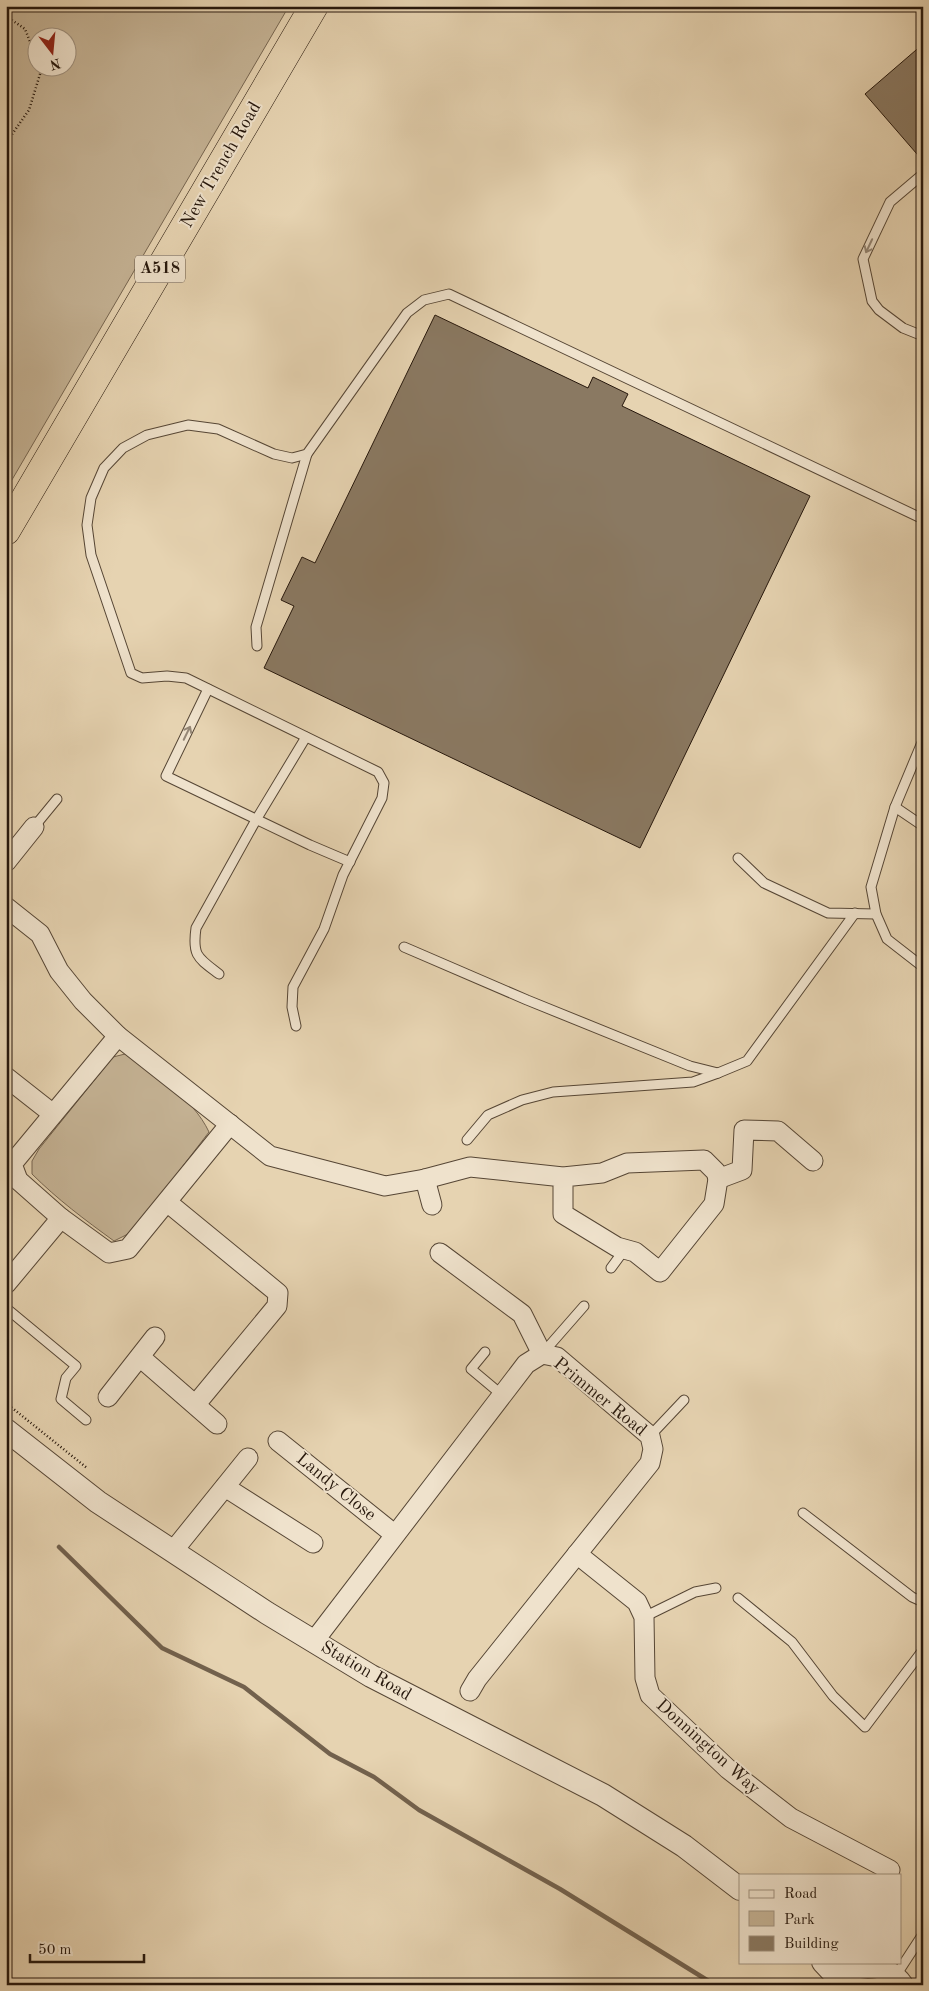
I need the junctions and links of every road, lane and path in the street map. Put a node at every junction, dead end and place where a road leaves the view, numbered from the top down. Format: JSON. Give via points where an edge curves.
{"nodes":[{"id":1,"x":314,"y":6,"type":"edge"},
{"id":2,"x":6,"y":16,"type":"edge"},
{"id":3,"x":28,"y":38,"type":"edge"},
{"id":4,"x":39,"y":78,"type":"edge"},
{"id":5,"x":6,"y":144,"type":"edge"},
{"id":6,"x":923,"y":174,"type":"edge"},
{"id":7,"x":923,"y":336,"type":"edge"},
{"id":8,"x":306,"y":454,"type":"junction"},
{"id":9,"x":923,"y":519,"type":"edge"},
{"id":10,"x":6,"y":532,"type":"edge"},
{"id":11,"x":257,"y":646,"type":"dead end"},
{"id":12,"x":208,"y":689,"type":"junction"},
{"id":13,"x":306,"y":737,"type":"junction"},
{"id":14,"x":923,"y":740,"type":"edge"},
{"id":15,"x":56,"y":799,"type":"dead end"},
{"id":16,"x":895,"y":807,"type":"junction"},
{"id":17,"x":256,"y":820,"type":"junction"},
{"id":18,"x":923,"y":826,"type":"edge"},
{"id":19,"x":34,"y":827,"type":"joint"},
{"id":20,"x":738,"y":858,"type":"dead end"},
{"id":21,"x":6,"y":862,"type":"edge"},
{"id":22,"x":350,"y":862,"type":"junction"},
{"id":23,"x":6,"y":907,"type":"edge"},
{"id":24,"x":855,"y":913,"type":"junction"},
{"id":25,"x":876,"y":914,"type":"junction"},
{"id":26,"x":404,"y":947,"type":"dead end"},
{"id":27,"x":923,"y":968,"type":"edge"},
{"id":28,"x":219,"y":974,"type":"dead end"},
{"id":29,"x":296,"y":1026,"type":"dead end"},
{"id":30,"x":118,"y":1036,"type":"junction"},
{"id":31,"x":718,"y":1073,"type":"junction"},
{"id":32,"x":6,"y":1077,"type":"edge"},
{"id":33,"x":53,"y":1114,"type":"junction"},
{"id":34,"x":230,"y":1124,"type":"junction"},
{"id":35,"x":467,"y":1140,"type":"dead end"},
{"id":36,"x":813,"y":1160,"type":"dead end"},
{"id":37,"x":563,"y":1176,"type":"junction"},
{"id":38,"x":426,"y":1179,"type":"junction"},
{"id":39,"x":718,"y":1179,"type":"junction"},
{"id":40,"x":167,"y":1202,"type":"junction"},
{"id":41,"x":432,"y":1205,"type":"dead end"},
{"id":42,"x":61,"y":1218,"type":"junction"},
{"id":43,"x":626,"y":1249,"type":"junction"},
{"id":44,"x":440,"y":1253,"type":"dead end"},
{"id":45,"x":611,"y":1268,"type":"dead end"},
{"id":46,"x":6,"y":1284,"type":"edge"},
{"id":47,"x":584,"y":1306,"type":"dead end"},
{"id":48,"x":6,"y":1308,"type":"edge"},
{"id":49,"x":155,"y":1337,"type":"dead end"},
{"id":50,"x":484,"y":1352,"type":"dead end"},
{"id":51,"x":542,"y":1354,"type":"junction"},
{"id":52,"x":140,"y":1356,"type":"junction"},
{"id":53,"x":502,"y":1395,"type":"junction"},
{"id":54,"x":108,"y":1397,"type":"dead end"},
{"id":55,"x":684,"y":1400,"type":"dead end"},
{"id":56,"x":196,"y":1404,"type":"junction"},
{"id":57,"x":86,"y":1420,"type":"dead end"},
{"id":58,"x":218,"y":1424,"type":"dead end"},
{"id":59,"x":6,"y":1430,"type":"edge"},
{"id":60,"x":650,"y":1436,"type":"junction"},
{"id":61,"x":278,"y":1441,"type":"dead end"},
{"id":62,"x":248,"y":1458,"type":"dead end"},
{"id":63,"x":225,"y":1487,"type":"junction"},
{"id":64,"x":803,"y":1513,"type":"dead end"},
{"id":65,"x":394,"y":1534,"type":"junction"},
{"id":66,"x":313,"y":1543,"type":"dead end"},
{"id":67,"x":173,"y":1552,"type":"junction"},
{"id":68,"x":577,"y":1554,"type":"junction"},
{"id":69,"x":716,"y":1588,"type":"dead end"},
{"id":70,"x":738,"y":1598,"type":"dead end"},
{"id":71,"x":923,"y":1602,"type":"edge"},
{"id":72,"x":644,"y":1617,"type":"junction"},
{"id":73,"x":314,"y":1641,"type":"junction"},
{"id":74,"x":923,"y":1650,"type":"edge"},
{"id":75,"x":470,"y":1691,"type":"dead end"},
{"id":76,"x":890,"y":1870,"type":"dead end"},
{"id":77,"x":739,"y":1887,"type":"edge"},
{"id":78,"x":923,"y":1934,"type":"edge"},
{"id":79,"x":824,"y":1964,"type":"edge"},
{"id":80,"x":899,"y":1981,"type":"edge"},
{"id":81,"x":836,"y":1982,"type":"edge"}],
"edges":[{"from":1,"to":10,"type":"highway","name":"New Trench Road","number":"A518"},
{"from":2,"to":3,"type":"path","via":[[24,29]]},
{"from":4,"to":5,"type":"path","via":[[29,110]]},
{"from":6,"to":7,"type":"lane","one_way":true,"via":[[890,202],[863,259],[872,301],[879,310],[903,328]]},
{"from":8,"to":9,"type":"lane","via":[[407,313],[424,300],[449,294]]},
{"from":8,"to":11,"type":"lane","via":[[256,626]]},
{"from":8,"to":12,"type":"lane","via":[[292,458],[274,454],[218,429],[188,425],[147,435],[123,448],[104,468],[91,498],[87,525],[91,554],[131,673],[142,678],[186,678]]},
{"from":12,"to":13,"type":"lane"},
{"from":17,"to":12,"type":"lane","one_way":true,"via":[[166,776]]},
{"from":13,"to":17,"type":"lane"},
{"from":13,"to":22,"type":"lane","via":[[378,772],[384,783],[382,798]]},
{"from":14,"to":16,"type":"lane"},
{"from":15,"to":19,"type":"lane"},
{"from":16,"to":18,"type":"lane"},
{"from":16,"to":25,"type":"lane","via":[[871,887]]},
{"from":17,"to":22,"type":"lane"},
{"from":17,"to":28,"type":"lane","via":[[196,928],[193,947],[199,959]]},
{"from":19,"to":21,"type":"street"},
{"from":20,"to":24,"type":"lane","via":[[772,887],[828,913]]},
{"from":22,"to":29,"type":"lane","via":[[324,929],[294,987],[292,1007]]},
{"from":23,"to":30,"type":"street","via":[[40,934],[59,971]]},
{"from":24,"to":25,"type":"lane"},
{"from":24,"to":31,"type":"lane","via":[[747,1061]]},
{"from":25,"to":27,"type":"lane","via":[[887,939]]},
{"from":26,"to":31,"type":"lane","via":[[672,1059]]},
{"from":30,"to":33,"type":"street"},
{"from":30,"to":34,"type":"street"},
{"from":31,"to":35,"type":"lane","via":[[692,1082],[552,1092],[522,1100],[488,1115]]},
{"from":32,"to":33,"type":"street"},
{"from":33,"to":42,"type":"street","via":[[12,1164],[18,1180]]},
{"from":34,"to":38,"type":"street","via":[[270,1156],[386,1186]]},
{"from":34,"to":40,"type":"street"},
{"from":36,"to":39,"type":"street","via":[[778,1131],[744,1130],[742,1170]]},
{"from":37,"to":38,"type":"street","via":[[470,1167]]},
{"from":37,"to":39,"type":"street","via":[[602,1173],[627,1163],[704,1160],[716,1172]]},
{"from":37,"to":43,"type":"street","via":[[563,1214],[617,1247]]},
{"from":38,"to":41,"type":"street"},
{"from":39,"to":43,"type":"street","via":[[714,1204],[660,1272],[635,1252]]},
{"from":40,"to":42,"type":"street","via":[[128,1249],[109,1253]]},
{"from":40,"to":56,"type":"street","via":[[278,1293],[277,1306]]},
{"from":42,"to":46,"type":"street"},
{"from":43,"to":45,"type":"lane"},
{"from":44,"to":51,"type":"street","via":[[522,1314]]},
{"from":47,"to":51,"type":"lane"},
{"from":48,"to":57,"type":"lane","via":[[76,1366],[66,1378],[62,1399]]},
{"from":49,"to":52,"type":"street"},
{"from":50,"to":53,"type":"lane","via":[[471,1369]]},
{"from":51,"to":53,"type":"street","name":"Primmer Road","via":[[526,1364]]},
{"from":51,"to":60,"type":"street","name":"Primmer Road","via":[[557,1357]]},
{"from":52,"to":54,"type":"street"},
{"from":52,"to":56,"type":"street"},
{"from":53,"to":65,"type":"street","name":"Primmer Road"},
{"from":55,"to":60,"type":"lane"},
{"from":56,"to":58,"type":"street"},
{"from":59,"to":67,"type":"street","name":"Station Road","via":[[98,1502]]},
{"from":60,"to":68,"type":"street","name":"Primmer Road","via":[[653,1449],[650,1462]]},
{"from":61,"to":65,"type":"street","name":"Landy Close"},
{"from":62,"to":63,"type":"street"},
{"from":63,"to":66,"type":"street"},
{"from":63,"to":67,"type":"street"},
{"from":64,"to":71,"type":"lane","via":[[912,1597]]},
{"from":65,"to":73,"type":"street","name":"Primmer Road"},
{"from":67,"to":73,"type":"street","name":"Station Road"},
{"from":68,"to":72,"type":"street","via":[[637,1602]]},
{"from":68,"to":75,"type":"street","name":"Primmer Road"},
{"from":69,"to":72,"type":"lane","via":[[695,1592]]},
{"from":70,"to":74,"type":"lane","via":[[792,1642],[833,1696],[864,1727]]},
{"from":72,"to":76,"type":"street","name":"Donnington Way","via":[[645,1678],[650,1695],[728,1769],[791,1818]]},
{"from":73,"to":77,"type":"street","name":"Station Road","via":[[371,1676],[603,1795],[684,1846]]},
{"from":78,"to":80,"type":"lane"},
{"from":79,"to":81,"type":"street"},
{"from":80,"to":81,"type":"street","via":[[883,1970],[859,1967]]}]}
